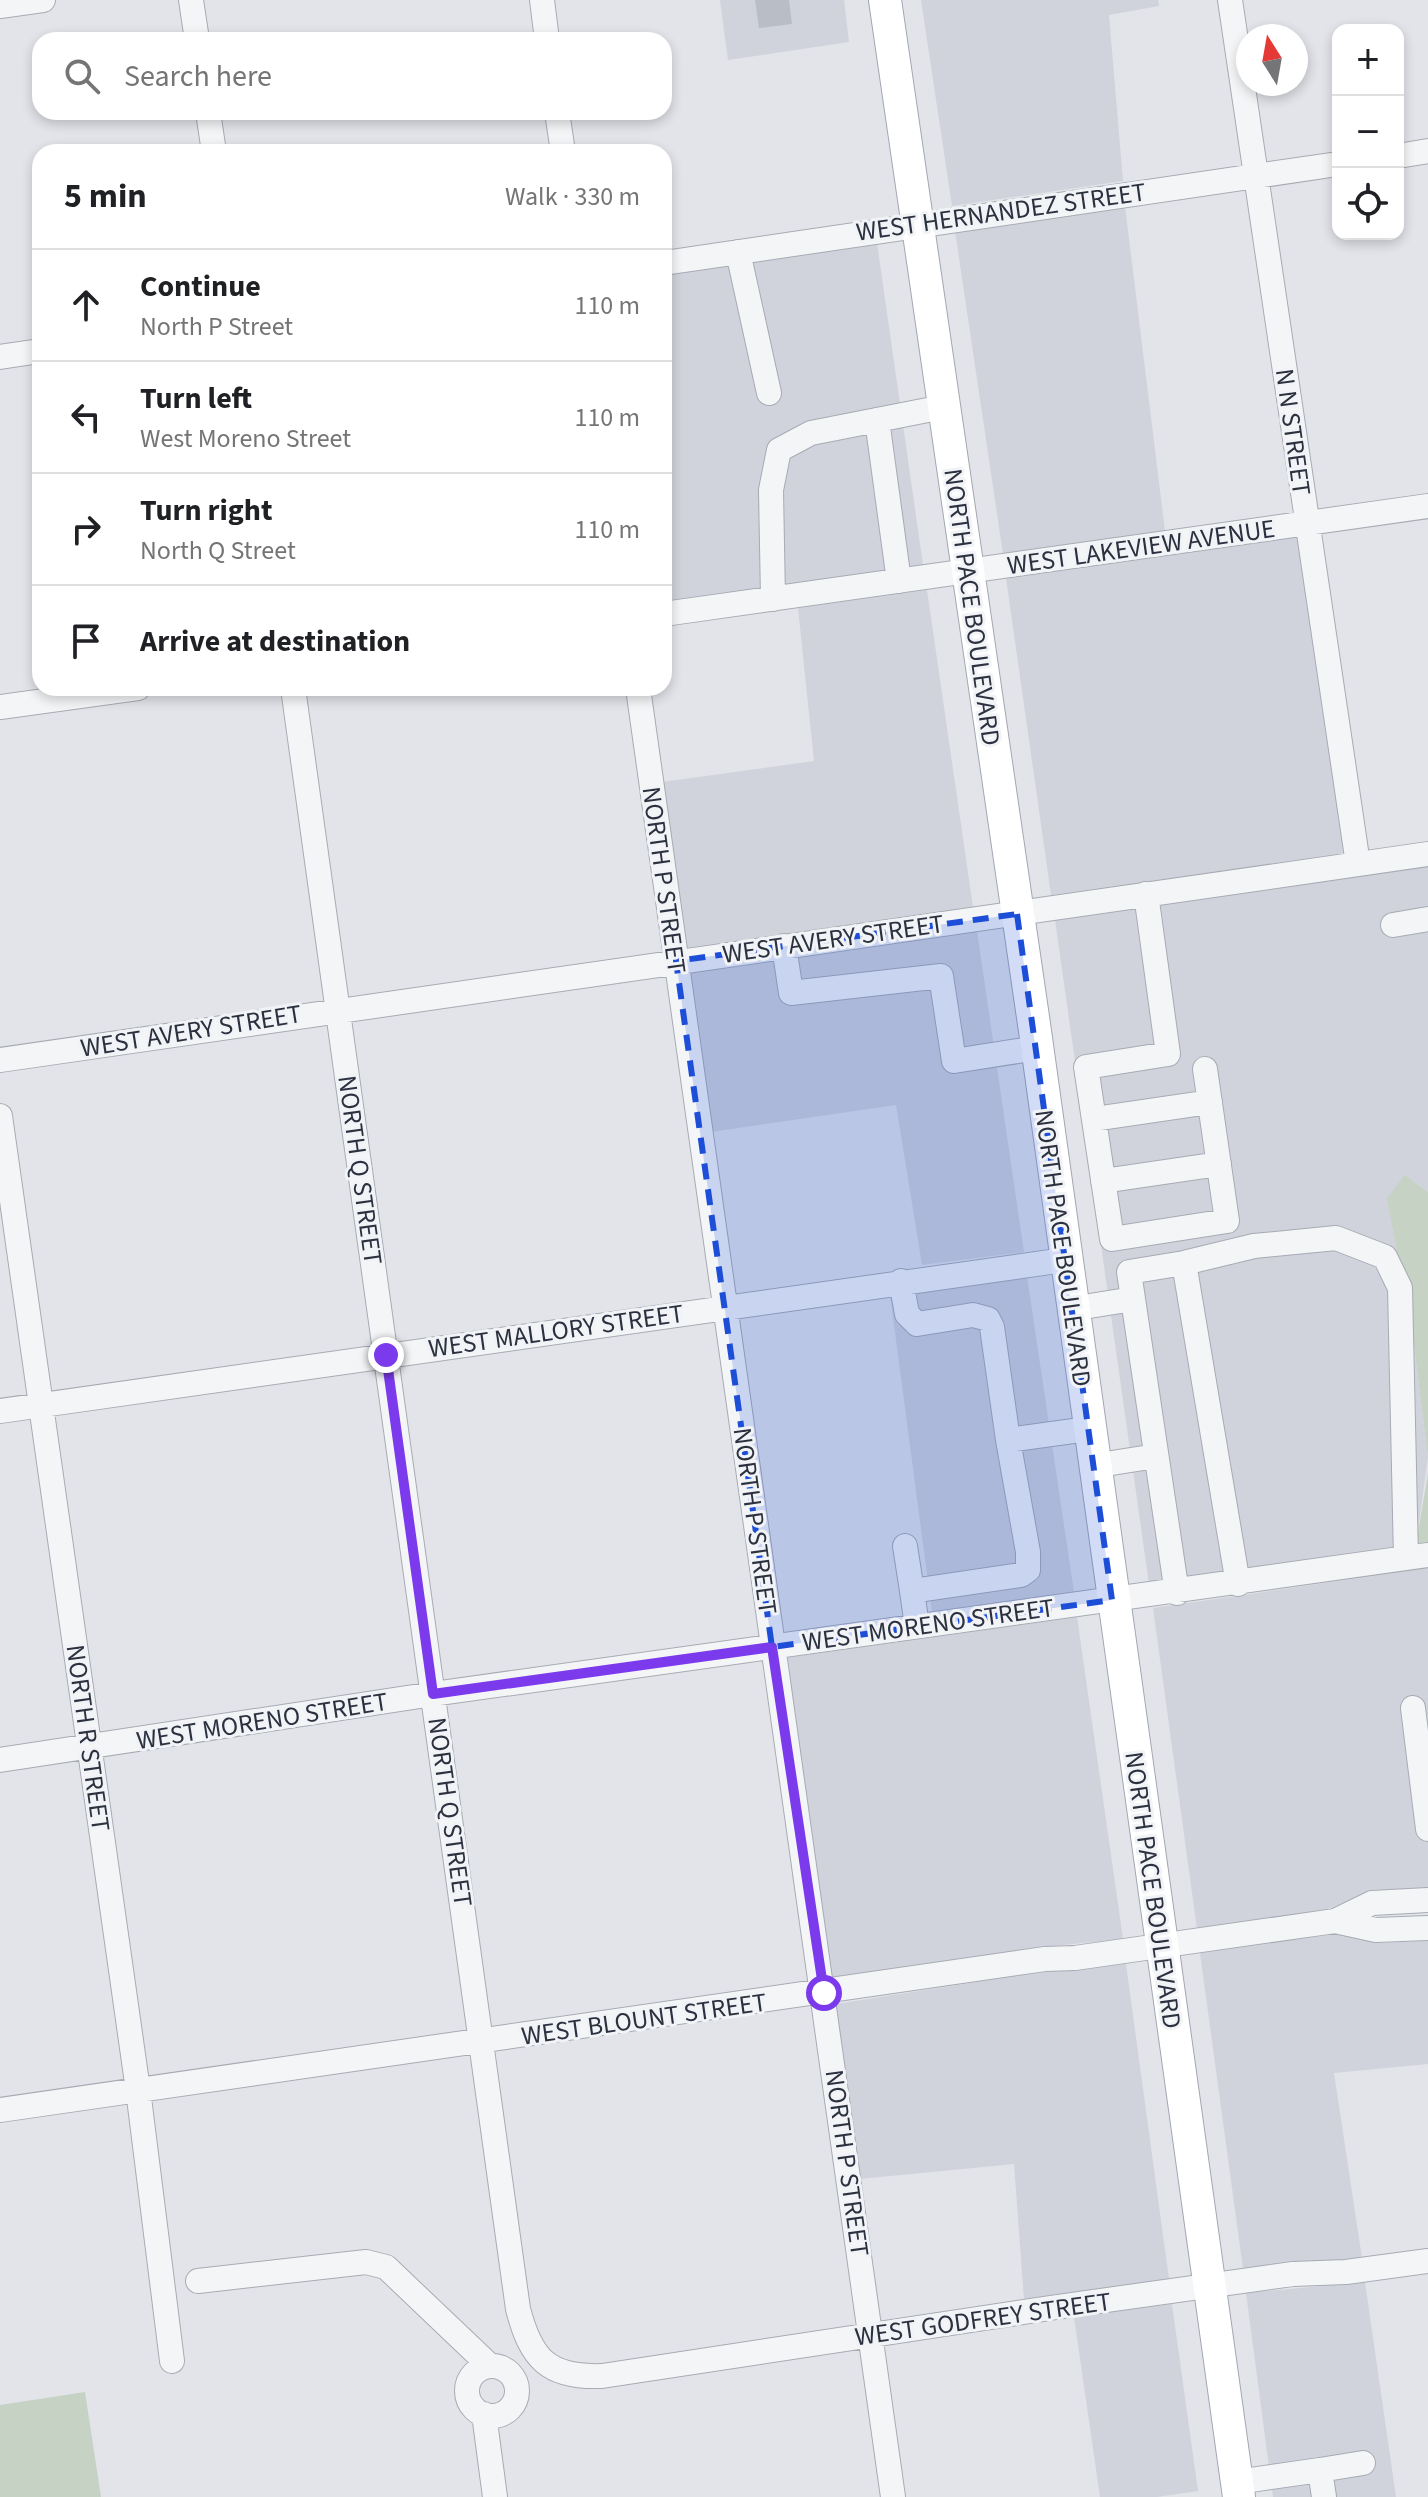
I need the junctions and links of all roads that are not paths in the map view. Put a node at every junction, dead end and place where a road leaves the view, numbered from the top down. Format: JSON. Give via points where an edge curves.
{"nodes":[{"id":1,"x":43,"y":0,"type":"edge"},
{"id":2,"x":191,"y":0,"type":"edge"},
{"id":3,"x":542,"y":0,"type":"edge"},
{"id":4,"x":885,"y":0,"type":"edge"},
{"id":5,"x":1230,"y":0,"type":"edge"},
{"id":6,"x":0,"y":6,"type":"edge"},
{"id":7,"x":196,"y":32,"type":"edge"},
{"id":8,"x":546,"y":32,"type":"edge"},
{"id":9,"x":209,"y":120,"type":"edge"},
{"id":10,"x":558,"y":120,"type":"edge"},
{"id":11,"x":213,"y":144,"type":"edge"},
{"id":12,"x":562,"y":144,"type":"edge"},
{"id":13,"x":1428,"y":151,"type":"edge"},
{"id":14,"x":1404,"y":155,"type":"edge"},
{"id":15,"x":1332,"y":165,"type":"edge"},
{"id":16,"x":1255,"y":175,"type":"junction"},
{"id":17,"x":916,"y":224,"type":"junction"},
{"id":18,"x":738,"y":252,"type":"junction"},
{"id":19,"x":672,"y":262,"type":"edge"},
{"id":20,"x":32,"y":352,"type":"edge"},
{"id":21,"x":0,"y":357,"type":"edge"},
{"id":22,"x":769,"y":393,"type":"dead end"},
{"id":23,"x":943,"y":407,"type":"junction"},
{"id":24,"x":877,"y":420,"type":"junction"},
{"id":25,"x":1428,"y":506,"type":"edge"},
{"id":26,"x":1306,"y":524,"type":"junction"},
{"id":27,"x":966,"y":572,"type":"junction"},
{"id":28,"x":899,"y":581,"type":"junction"},
{"id":29,"x":773,"y":599,"type":"junction"},
{"id":30,"x":672,"y":613,"type":"edge"},
{"id":31,"x":80,"y":696,"type":"edge"},
{"id":32,"x":294,"y":696,"type":"edge"},
{"id":33,"x":639,"y":696,"type":"edge"},
{"id":34,"x":0,"y":707,"type":"edge"},
{"id":35,"x":1428,"y":854,"type":"edge"},
{"id":36,"x":1358,"y":864,"type":"junction"},
{"id":37,"x":1146,"y":894,"type":"junction"},
{"id":38,"x":1017,"y":914,"type":"junction"},
{"id":39,"x":1428,"y":919,"type":"edge"},
{"id":40,"x":1393,"y":925,"type":"dead end"},
{"id":41,"x":784,"y":946,"type":"junction"},
{"id":42,"x":676,"y":961,"type":"junction"},
{"id":43,"x":337,"y":1009,"type":"junction"},
{"id":44,"x":1037,"y":1048,"type":"junction"},
{"id":45,"x":0,"y":1060,"type":"edge"},
{"id":46,"x":1205,"y":1069,"type":"dead end"},
{"id":47,"x":1210,"y":1102,"type":"junction"},
{"id":48,"x":0,"y":1116,"type":"edge"},
{"id":49,"x":1094,"y":1119,"type":"junction"},
{"id":50,"x":1219,"y":1164,"type":"junction"},
{"id":51,"x":1103,"y":1181,"type":"junction"},
{"id":52,"x":1064,"y":1260,"type":"junction"},
{"id":53,"x":1184,"y":1263,"type":"junction"},
{"id":54,"x":901,"y":1281,"type":"junction"},
{"id":55,"x":1133,"y":1299,"type":"junction"},
{"id":56,"x":725,"y":1307,"type":"junction"},
{"id":57,"x":1071,"y":1309,"type":"junction"},
{"id":58,"x":386,"y":1355,"type":"junction"},
{"id":59,"x":40,"y":1405,"type":"junction"},
{"id":60,"x":0,"y":1411,"type":"edge"},
{"id":61,"x":1088,"y":1429,"type":"junction"},
{"id":62,"x":1008,"y":1440,"type":"junction"},
{"id":63,"x":1156,"y":1456,"type":"junction"},
{"id":64,"x":1093,"y":1466,"type":"junction"},
{"id":65,"x":905,"y":1546,"type":"dead end"},
{"id":66,"x":1417,"y":1557,"type":"edge"},
{"id":67,"x":1238,"y":1584,"type":"junction"},
{"id":68,"x":912,"y":1591,"type":"junction"},
{"id":69,"x":1177,"y":1593,"type":"junction"},
{"id":70,"x":1112,"y":1600,"type":"junction"},
{"id":71,"x":917,"y":1626,"type":"junction"},
{"id":72,"x":772,"y":1647,"type":"junction"},
{"id":73,"x":433,"y":1694,"type":"junction"},
{"id":74,"x":1413,"y":1708,"type":"dead end"},
{"id":75,"x":89,"y":1747,"type":"junction"},
{"id":76,"x":0,"y":1760,"type":"edge"},
{"id":77,"x":1428,"y":1829,"type":"edge"},
{"id":78,"x":1428,"y":1900,"type":"edge"},
{"id":79,"x":1335,"y":1921,"type":"junction"},
{"id":80,"x":1428,"y":1928,"type":"edge"},
{"id":81,"x":1161,"y":1947,"type":"junction"},
{"id":82,"x":824,"y":1993,"type":"junction"},
{"id":83,"x":481,"y":2043,"type":"junction"},
{"id":84,"x":138,"y":2090,"type":"junction"},
{"id":85,"x":0,"y":2110,"type":"edge"},
{"id":86,"x":1428,"y":2261,"type":"edge"},
{"id":87,"x":198,"y":2281,"type":"dead end"},
{"id":88,"x":1209,"y":2286,"type":"junction"},
{"id":89,"x":871,"y":2336,"type":"junction"},
{"id":90,"x":172,"y":2361,"type":"dead end"},
{"id":91,"x":541,"y":2361,"type":"junction"},
{"id":92,"x":501,"y":2371,"type":"junction"},
{"id":93,"x":484,"y":2414,"type":"junction"},
{"id":94,"x":1363,"y":2463,"type":"dead end"},
{"id":95,"x":1320,"y":2470,"type":"junction"},
{"id":96,"x":1271,"y":2487,"type":"edge"},
{"id":97,"x":1238,"y":2489,"type":"edge"},
{"id":98,"x":495,"y":2497,"type":"edge"},
{"id":99,"x":893,"y":2497,"type":"edge"},
{"id":100,"x":1324,"y":2497,"type":"edge"}],
"edges":[{"from":1,"to":6,"type":"street"},
{"from":2,"to":7,"type":"street"},
{"from":3,"to":8,"type":"street"},
{"from":4,"to":17,"type":"main road","name":"NORTH PACE BOULEVARD"},
{"from":5,"to":16,"type":"street","name":"N N STREET"},
{"from":9,"to":11,"type":"street"},
{"from":10,"to":12,"type":"street"},
{"from":13,"to":14,"type":"street"},
{"from":15,"to":16,"type":"street","name":"WEST HERNANDEZ STREET"},
{"from":16,"to":17,"type":"street","name":"WEST HERNANDEZ STREET"},
{"from":16,"to":26,"type":"street","name":"N N STREET"},
{"from":17,"to":18,"type":"street","name":"WEST HERNANDEZ STREET"},
{"from":17,"to":23,"type":"main road","name":"NORTH PACE BOULEVARD"},
{"from":18,"to":19,"type":"street","name":"WEST HERNANDEZ STREET"},
{"from":18,"to":22,"type":"street"},
{"from":20,"to":21,"type":"street"},
{"from":23,"to":24,"type":"street"},
{"from":23,"to":27,"type":"main road","name":"NORTH PACE BOULEVARD"},
{"from":24,"to":28,"type":"street"},
{"from":24,"to":29,"type":"street","via":[[811,433],[779,450],[771,490]]},
{"from":25,"to":26,"type":"street","name":"WEST LAKEVIEW AVENUE"},
{"from":26,"to":27,"type":"street","name":"WEST LAKEVIEW AVENUE"},
{"from":26,"to":36,"type":"street","name":"N N STREET"},
{"from":27,"to":28,"type":"street","name":"WEST LAKEVIEW AVENUE"},
{"from":27,"to":38,"type":"main road","name":"NORTH PACE BOULEVARD"},
{"from":28,"to":29,"type":"street","name":"WEST LAKEVIEW AVENUE"},
{"from":29,"to":30,"type":"street","name":"WEST LAKEVIEW AVENUE"},
{"from":31,"to":34,"type":"street"},
{"from":32,"to":43,"type":"street","name":"NORTH Q STREET"},
{"from":33,"to":42,"type":"street","name":"NORTH P STREET"},
{"from":35,"to":36,"type":"street","name":"WEST AVERY STREET"},
{"from":36,"to":37,"type":"street","name":"WEST AVERY STREET"},
{"from":37,"to":38,"type":"street","name":"WEST AVERY STREET"},
{"from":37,"to":49,"type":"street","via":[[1168,1054],[1086,1067]]},
{"from":38,"to":41,"type":"street","name":"WEST AVERY STREET"},
{"from":38,"to":44,"type":"main road","name":"NORTH PACE BOULEVARD"},
{"from":39,"to":40,"type":"street"},
{"from":41,"to":42,"type":"street","name":"WEST AVERY STREET"},
{"from":41,"to":44,"type":"street","via":[[791,993],[941,976],[954,1061]]},
{"from":42,"to":43,"type":"street","name":"WEST AVERY STREET"},
{"from":42,"to":56,"type":"street","name":"NORTH P STREET"},
{"from":43,"to":45,"type":"street","name":"WEST AVERY STREET"},
{"from":43,"to":58,"type":"street","name":"NORTH Q STREET"},
{"from":44,"to":52,"type":"main road","name":"NORTH PACE BOULEVARD"},
{"from":46,"to":47,"type":"street"},
{"from":47,"to":49,"type":"street"},
{"from":47,"to":50,"type":"street"},
{"from":48,"to":59,"type":"street","name":"NORTH R STREET"},
{"from":49,"to":51,"type":"street"},
{"from":50,"to":51,"type":"street"},
{"from":50,"to":51,"type":"street","via":[[1227,1221],[1112,1239]]},
{"from":52,"to":54,"type":"street","name":"WEST MALLORY STREET"},
{"from":52,"to":57,"type":"main road","name":"NORTH PACE BOULEVARD"},
{"from":53,"to":55,"type":"street","via":[[1129,1272]]},
{"from":53,"to":66,"type":"street","via":[[1254,1246],[1336,1238],[1385,1257],[1400,1288]]},
{"from":53,"to":67,"type":"street"},
{"from":54,"to":56,"type":"street","name":"WEST MALLORY STREET"},
{"from":54,"to":62,"type":"street","via":[[907,1314],[917,1324],[973,1315],[988,1319]]},
{"from":55,"to":57,"type":"street"},
{"from":55,"to":63,"type":"street"},
{"from":56,"to":58,"type":"street","name":"WEST MALLORY STREET"},
{"from":56,"to":72,"type":"street","name":"NORTH P STREET"},
{"from":57,"to":61,"type":"main road","name":"NORTH PACE BOULEVARD"},
{"from":58,"to":59,"type":"street","name":"WEST MALLORY STREET"},
{"from":58,"to":73,"type":"street","name":"NORTH Q STREET"},
{"from":59,"to":60,"type":"street","name":"WEST MALLORY STREET"},
{"from":59,"to":75,"type":"street","name":"NORTH R STREET"},
{"from":61,"to":62,"type":"street"},
{"from":61,"to":64,"type":"main road","name":"NORTH PACE BOULEVARD"},
{"from":62,"to":68,"type":"street","via":[[1028,1570]]},
{"from":63,"to":64,"type":"street"},
{"from":63,"to":69,"type":"street"},
{"from":64,"to":70,"type":"main road","name":"NORTH PACE BOULEVARD"},
{"from":65,"to":68,"type":"street"},
{"from":66,"to":67,"type":"street","name":"WEST MORENO STREET"},
{"from":67,"to":69,"type":"street","name":"WEST MORENO STREET"},
{"from":68,"to":71,"type":"street"},
{"from":69,"to":70,"type":"street","name":"WEST MORENO STREET"},
{"from":70,"to":71,"type":"street","name":"WEST MORENO STREET"},
{"from":70,"to":81,"type":"main road","name":"NORTH PACE BOULEVARD"},
{"from":71,"to":72,"type":"street","name":"WEST MORENO STREET"},
{"from":72,"to":73,"type":"street","name":"WEST MORENO STREET"},
{"from":72,"to":82,"type":"street","name":"NORTH P STREET"},
{"from":73,"to":75,"type":"street","name":"WEST MORENO STREET"},
{"from":73,"to":83,"type":"street","name":"NORTH Q STREET"},
{"from":74,"to":77,"type":"street"},
{"from":75,"to":76,"type":"street","name":"WEST MORENO STREET"},
{"from":75,"to":84,"type":"street","name":"NORTH R STREET"},
{"from":78,"to":79,"type":"street","name":"WEST BLOUNT STREET","via":[[1372,1903]]},
{"from":79,"to":80,"type":"street","name":"WEST BLOUNT STREET","via":[[1376,1930]]},
{"from":79,"to":81,"type":"street","name":"WEST BLOUNT STREET"},
{"from":81,"to":82,"type":"street","name":"WEST BLOUNT STREET"},
{"from":81,"to":88,"type":"main road","name":"NORTH PACE BOULEVARD"},
{"from":82,"to":83,"type":"street","name":"WEST BLOUNT STREET"},
{"from":82,"to":89,"type":"street","name":"NORTH P STREET"},
{"from":83,"to":84,"type":"street","name":"WEST BLOUNT STREET"},
{"from":83,"to":91,"type":"street","name":"NORTH Q STREET","via":[[518,2309]]},
{"from":84,"to":85,"type":"street","name":"WEST BLOUNT STREET"},
{"from":84,"to":90,"type":"street","name":"NORTH R STREET"},
{"from":86,"to":88,"type":"street","name":"WEST GODFREY STREET"},
{"from":87,"to":92,"type":"street","via":[[366,2262],[386,2267]]},
{"from":88,"to":89,"type":"street","name":"WEST GODFREY STREET"},
{"from":88,"to":97,"type":"main road","name":"NORTH PACE BOULEVARD"},
{"from":89,"to":91,"type":"street","name":"WEST GODFREY STREET","via":[[602,2376],[565,2374]]},
{"from":89,"to":99,"type":"street","name":"NORTH P STREET"},
{"from":91,"to":92,"type":"street"},
{"from":92,"to":93,"type":"street","via":[[517,2390],[513,2406],[500,2415]]},
{"from":92,"to":93,"type":"street","via":[[474,2373],[467,2388],[471,2404]]},
{"from":93,"to":98,"type":"street"},
{"from":94,"to":95,"type":"street"},
{"from":95,"to":96,"type":"street"},
{"from":95,"to":100,"type":"street"},
{"from":96,"to":97,"type":"street"}]}
